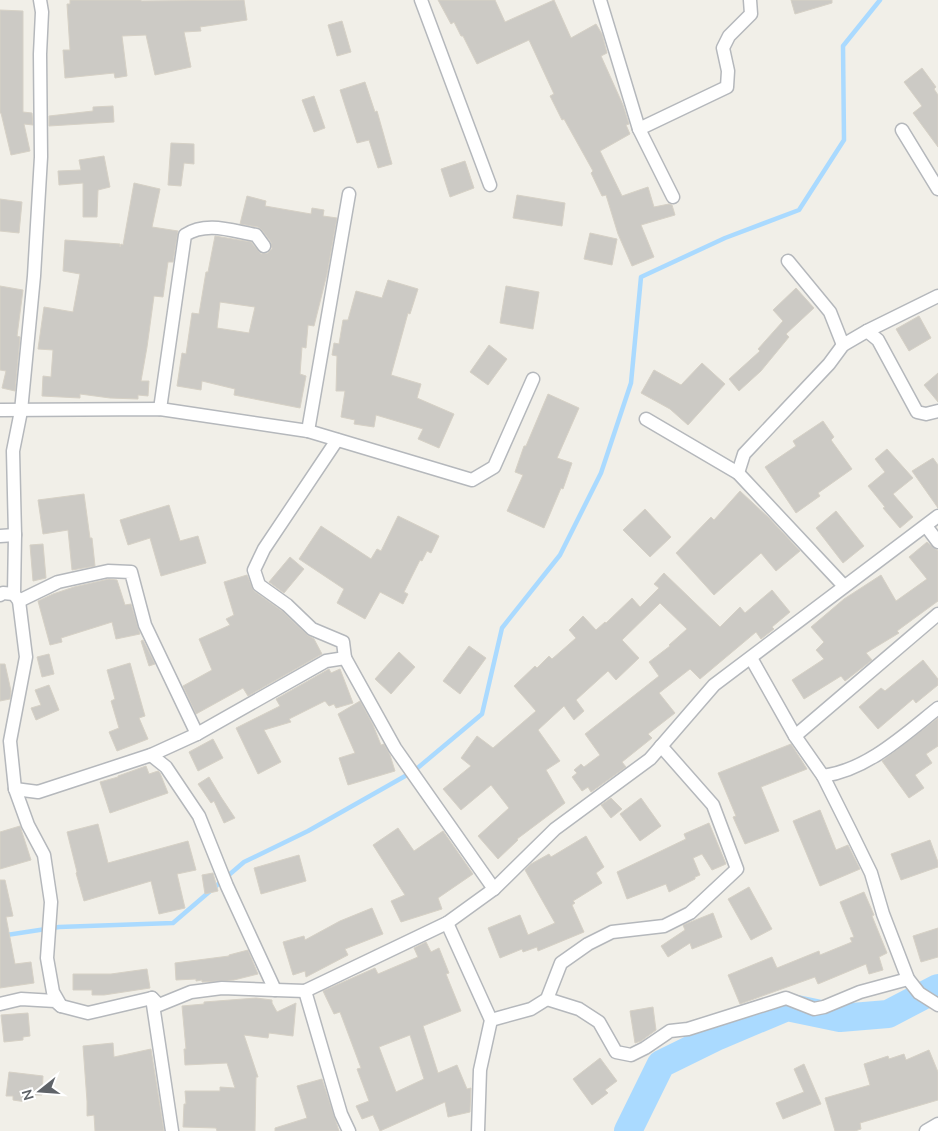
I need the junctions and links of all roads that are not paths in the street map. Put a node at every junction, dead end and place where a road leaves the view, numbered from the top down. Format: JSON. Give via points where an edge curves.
{"nodes":[{"id":1,"x":40,"y":0,"type":"edge"},
{"id":2,"x":421,"y":0,"type":"edge"},
{"id":3,"x":600,"y":0,"type":"edge"},
{"id":4,"x":750,"y":0,"type":"edge"},
{"id":5,"x":640,"y":130,"type":"junction"},
{"id":6,"x":902,"y":130,"type":"dead end"},
{"id":7,"x":490,"y":185,"type":"dead end"},
{"id":8,"x":938,"y":189,"type":"edge"},
{"id":9,"x":349,"y":194,"type":"dead end"},
{"id":10,"x":673,"y":197,"type":"dead end"},
{"id":11,"x":264,"y":246,"type":"dead end"},
{"id":12,"x":788,"y":261,"type":"dead end"},
{"id":13,"x":938,"y":296,"type":"edge"},
{"id":14,"x":867,"y":331,"type":"junction"},
{"id":15,"x":843,"y":346,"type":"junction"},
{"id":16,"x":533,"y":379,"type":"dead end"},
{"id":17,"x":160,"y":409,"type":"junction"},
{"id":18,"x":0,"y":410,"type":"edge"},
{"id":19,"x":21,"y":411,"type":"junction"},
{"id":20,"x":938,"y":411,"type":"edge"},
{"id":21,"x":646,"y":419,"type":"dead end"},
{"id":22,"x":308,"y":431,"type":"junction"},
{"id":23,"x":337,"y":440,"type":"junction"},
{"id":24,"x":738,"y":473,"type":"junction"},
{"id":25,"x":938,"y":516,"type":"edge"},
{"id":26,"x":926,"y":526,"type":"junction"},
{"id":27,"x":15,"y":535,"type":"junction"},
{"id":28,"x":0,"y":536,"type":"edge"},
{"id":29,"x":938,"y":542,"type":"edge"},
{"id":30,"x":844,"y":586,"type":"junction"},
{"id":31,"x":0,"y":595,"type":"edge"},
{"id":32,"x":16,"y":598,"type":"junction"},
{"id":33,"x":938,"y":614,"type":"edge"},
{"id":34,"x":345,"y":658,"type":"junction"},
{"id":35,"x":751,"y":658,"type":"junction"},
{"id":36,"x":938,"y":708,"type":"edge"},
{"id":37,"x":197,"y":734,"type":"junction"},
{"id":38,"x":795,"y":736,"type":"junction"},
{"id":39,"x":662,"y":746,"type":"junction"},
{"id":40,"x":151,"y":755,"type":"junction"},
{"id":41,"x":823,"y":776,"type":"junction"},
{"id":42,"x":14,"y":789,"type":"junction"},
{"id":43,"x":494,"y":889,"type":"junction"},
{"id":44,"x":447,"y":923,"type":"junction"},
{"id":45,"x":908,"y":979,"type":"junction"},
{"id":46,"x":275,"y":990,"type":"junction"},
{"id":47,"x":305,"y":991,"type":"junction"},
{"id":48,"x":152,"y":998,"type":"junction"},
{"id":49,"x":547,"y":999,"type":"junction"},
{"id":50,"x":0,"y":1004,"type":"edge"},
{"id":51,"x":938,"y":1005,"type":"edge"},
{"id":52,"x":61,"y":1006,"type":"junction"},
{"id":53,"x":491,"y":1020,"type":"junction"},
{"id":54,"x":938,"y":1124,"type":"edge"},
{"id":55,"x":172,"y":1131,"type":"edge"},
{"id":56,"x":349,"y":1131,"type":"edge"},
{"id":57,"x":478,"y":1131,"type":"edge"},
{"id":58,"x":926,"y":1131,"type":"edge"}],
"edges":[{"from":1,"to":19,"type":"street","via":[[41,157]]},
{"from":2,"to":7,"type":"street"},
{"from":3,"to":5,"type":"street"},
{"from":4,"to":5,"type":"street","via":[[751,14],[729,36],[723,48],[728,71],[727,87]]},
{"from":5,"to":10,"type":"street"},
{"from":6,"to":8,"type":"street"},
{"from":9,"to":22,"type":"street"},
{"from":11,"to":17,"type":"street","via":[[256,236],[210,226],[185,236]]},
{"from":12,"to":15,"type":"street","via":[[830,312]]},
{"from":13,"to":14,"type":"street"},
{"from":14,"to":15,"type":"street"},
{"from":14,"to":20,"type":"street","via":[[878,340],[917,412]]},
{"from":15,"to":24,"type":"street","via":[[744,454]]},
{"from":16,"to":23,"type":"street","via":[[494,467],[472,480]]},
{"from":17,"to":19,"type":"street"},
{"from":17,"to":22,"type":"street"},
{"from":18,"to":19,"type":"street"},
{"from":19,"to":27,"type":"street","via":[[12,451]]},
{"from":21,"to":24,"type":"street"},
{"from":22,"to":23,"type":"street"},
{"from":23,"to":34,"type":"street","via":[[264,549],[254,570],[259,585],[312,629],[343,642]]},
{"from":24,"to":30,"type":"street"},
{"from":25,"to":26,"type":"street"},
{"from":26,"to":29,"type":"street"},
{"from":26,"to":30,"type":"street"},
{"from":27,"to":28,"type":"street"},
{"from":27,"to":32,"type":"street"},
{"from":30,"to":35,"type":"street"},
{"from":31,"to":32,"type":"street","via":[[3,593]]},
{"from":32,"to":37,"type":"street","via":[[58,582],[108,571],[132,572],[145,625]]},
{"from":32,"to":42,"type":"street","via":[[26,656],[10,741]]},
{"from":33,"to":38,"type":"street"},
{"from":34,"to":37,"type":"street","via":[[326,661]]},
{"from":34,"to":43,"type":"street","via":[[395,748]]},
{"from":35,"to":38,"type":"street"},
{"from":35,"to":39,"type":"street","via":[[714,685]]},
{"from":36,"to":41,"type":"street","via":[[884,750],[837,774]]},
{"from":37,"to":40,"type":"street"},
{"from":38,"to":41,"type":"street"},
{"from":39,"to":43,"type":"street","via":[[650,759],[555,829]]},
{"from":39,"to":49,"type":"street","via":[[712,805],[737,869],[690,913],[664,926],[612,932],[581,948],[561,962]]},
{"from":40,"to":42,"type":"street","via":[[38,792]]},
{"from":40,"to":46,"type":"street","via":[[166,767],[198,816]]},
{"from":41,"to":45,"type":"street","via":[[871,873]]},
{"from":42,"to":52,"type":"street","via":[[44,855],[51,902],[47,958],[53,992]]},
{"from":43,"to":44,"type":"street"},
{"from":44,"to":47,"type":"street"},
{"from":44,"to":53,"type":"street"},
{"from":45,"to":49,"type":"street","via":[[860,992],[824,1007],[814,1008],[786,998],[688,1029],[670,1031],[631,1055],[616,1052],[599,1022],[579,1009]]},
{"from":45,"to":51,"type":"street","via":[[919,993]]},
{"from":46,"to":47,"type":"street"},
{"from":46,"to":48,"type":"street","via":[[222,988],[191,992],[159,1005]]},
{"from":47,"to":56,"type":"street","via":[[341,1114]]},
{"from":48,"to":52,"type":"street","via":[[88,1014]]},
{"from":48,"to":55,"type":"street"},
{"from":49,"to":53,"type":"street","via":[[531,1009]]},
{"from":50,"to":52,"type":"street","via":[[21,999],[55,1001]]},
{"from":53,"to":57,"type":"street","via":[[480,1070]]},
{"from":54,"to":58,"type":"street"}]}
